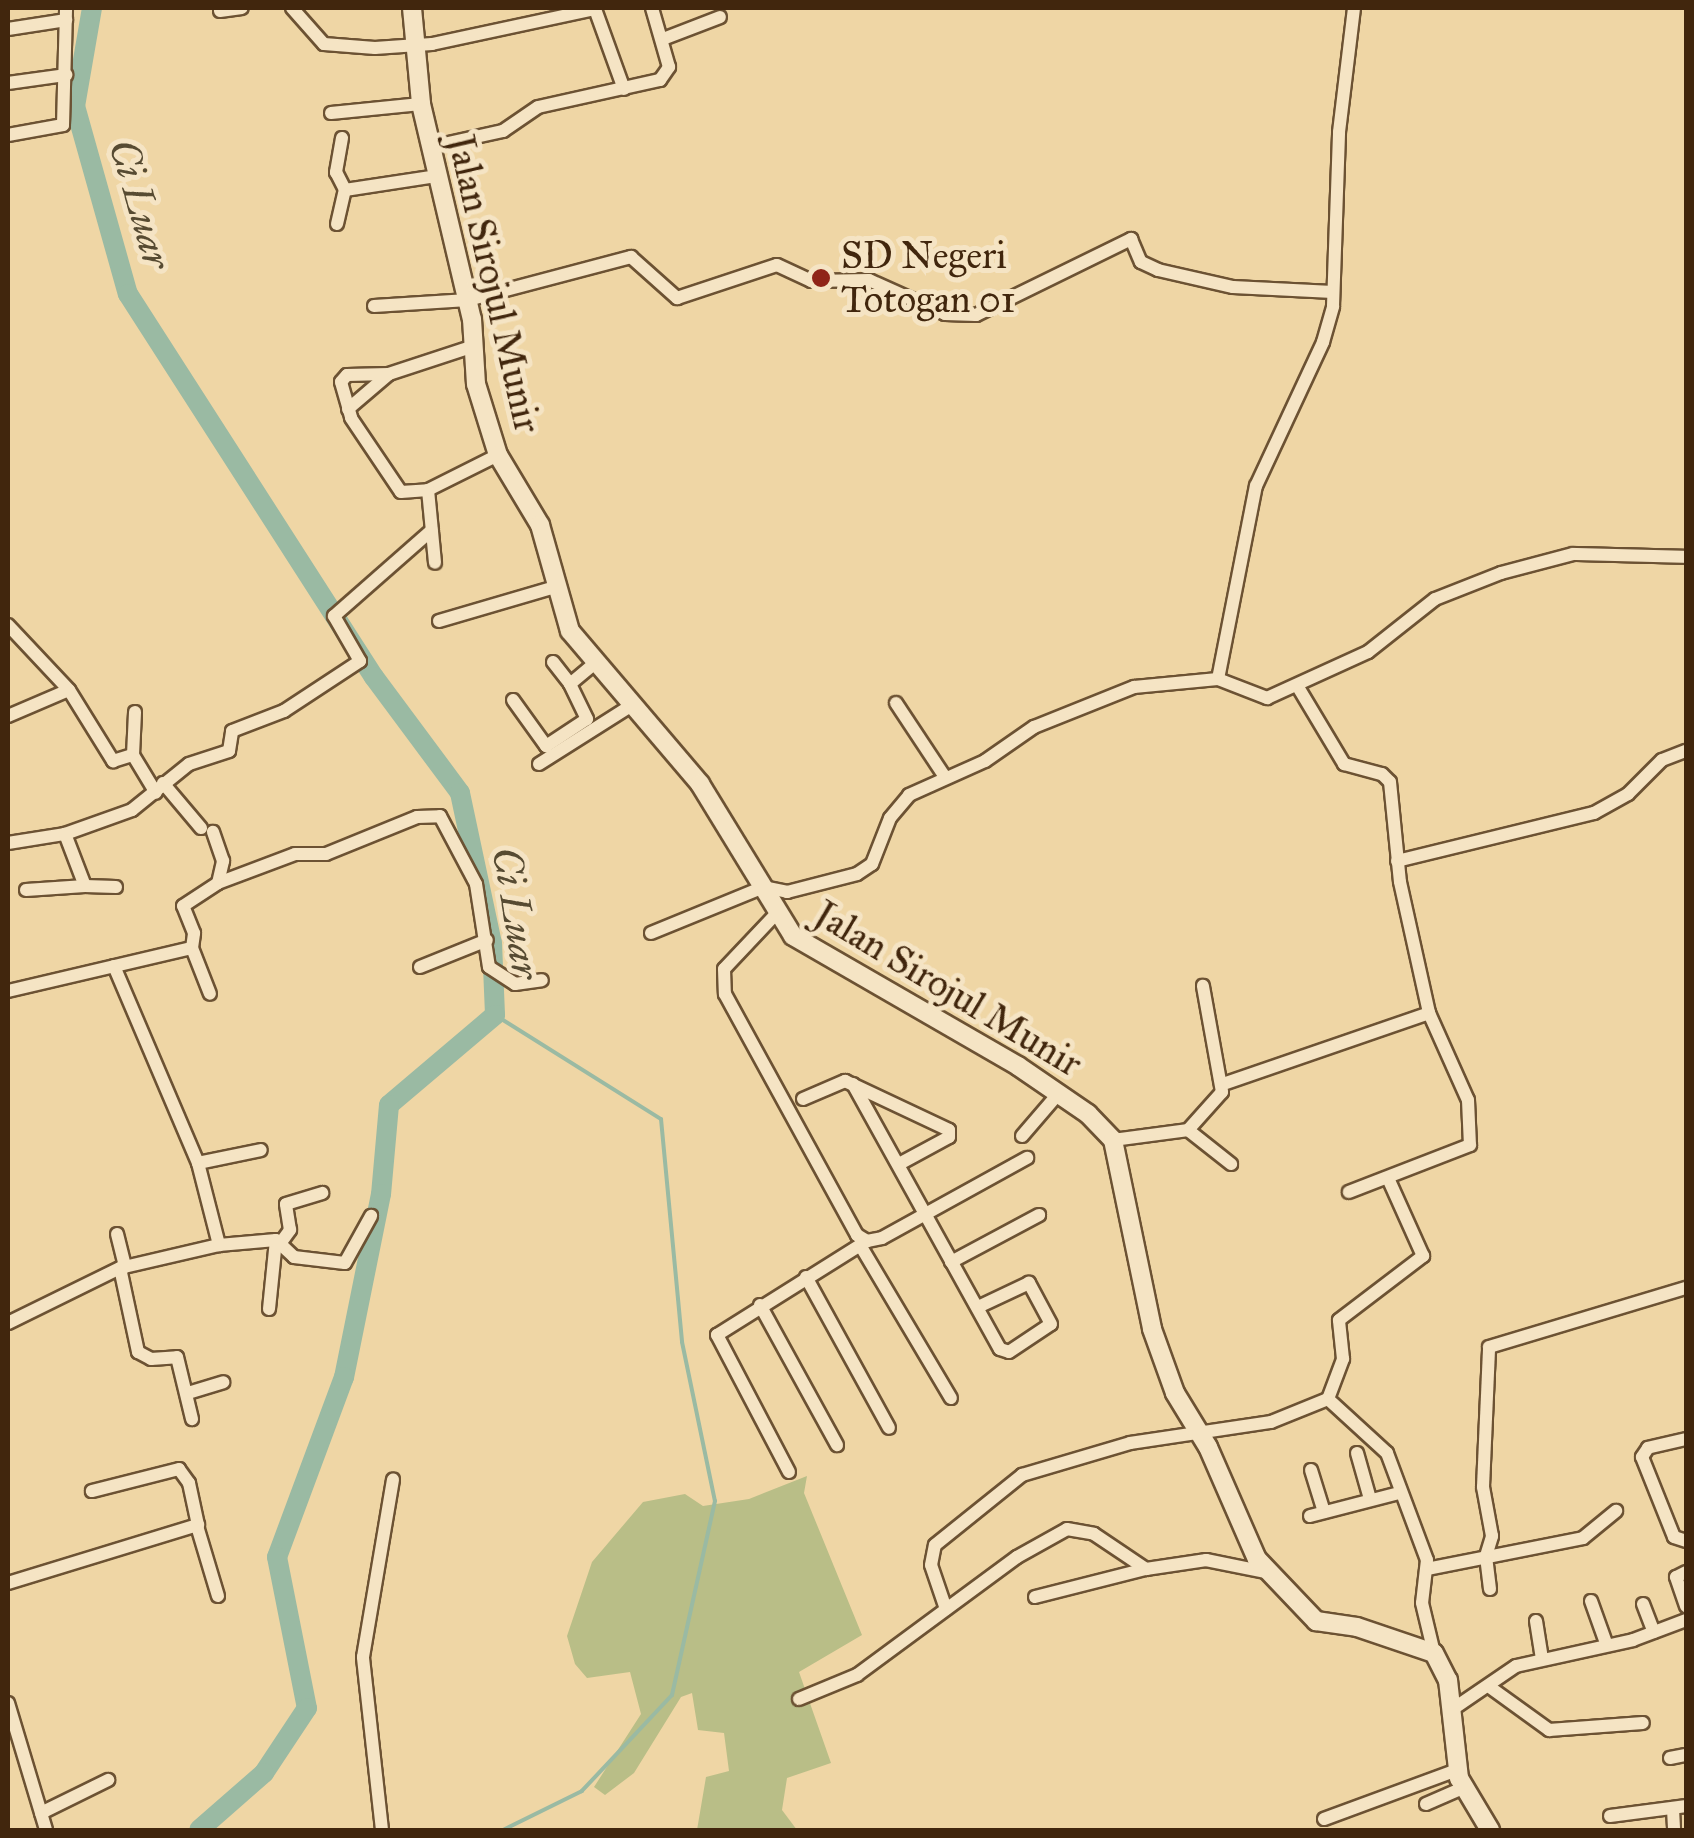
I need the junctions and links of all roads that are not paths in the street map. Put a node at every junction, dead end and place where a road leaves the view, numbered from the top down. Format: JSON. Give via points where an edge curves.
{"nodes":[{"id":1,"x":242,"y":8,"type":"edge"},
{"id":2,"x":292,"y":8,"type":"edge"},
{"id":3,"x":412,"y":8,"type":"edge"},
{"id":4,"x":652,"y":8,"type":"edge"},
{"id":5,"x":1354,"y":8,"type":"edge"},
{"id":6,"x":220,"y":11,"type":"dead end"},
{"id":7,"x":66,"y":14,"type":"edge"},
{"id":8,"x":720,"y":18,"type":"dead end"},
{"id":9,"x":8,"y":28,"type":"edge"},
{"id":10,"x":663,"y":39,"type":"junction"},
{"id":11,"x":414,"y":46,"type":"junction"},
{"id":12,"x":66,"y":75,"type":"junction"},
{"id":13,"x":8,"y":83,"type":"edge"},
{"id":14,"x":624,"y":89,"type":"junction"},
{"id":15,"x":421,"y":104,"type":"junction"},
{"id":16,"x":331,"y":114,"type":"dead end"},
{"id":17,"x":8,"y":135,"type":"edge"},
{"id":18,"x":342,"y":138,"type":"dead end"},
{"id":19,"x":430,"y":147,"type":"junction"},
{"id":20,"x":436,"y":176,"type":"junction"},
{"id":21,"x":345,"y":190,"type":"junction"},
{"id":22,"x":337,"y":224,"type":"dead end"},
{"id":23,"x":1333,"y":292,"type":"junction"},
{"id":24,"x":468,"y":300,"type":"junction"},
{"id":25,"x":374,"y":306,"type":"dead end"},
{"id":26,"x":474,"y":346,"type":"junction"},
{"id":27,"x":389,"y":374,"type":"junction"},
{"id":28,"x":348,"y":408,"type":"junction"},
{"id":29,"x":498,"y":455,"type":"junction"},
{"id":30,"x":428,"y":490,"type":"junction"},
{"id":31,"x":432,"y":530,"type":"junction"},
{"id":32,"x":1686,"y":557,"type":"edge"},
{"id":33,"x":434,"y":564,"type":"dead end"},
{"id":34,"x":555,"y":587,"type":"junction"},
{"id":35,"x":439,"y":621,"type":"dead end"},
{"id":36,"x":8,"y":625,"type":"edge"},
{"id":37,"x":553,"y":662,"type":"dead end"},
{"id":38,"x":595,"y":663,"type":"junction"},
{"id":39,"x":1218,"y":679,"type":"junction"},
{"id":40,"x":570,"y":684,"type":"junction"},
{"id":41,"x":1298,"y":687,"type":"junction"},
{"id":42,"x":68,"y":690,"type":"junction"},
{"id":43,"x":513,"y":700,"type":"dead end"},
{"id":44,"x":896,"y":702,"type":"dead end"},
{"id":45,"x":632,"y":706,"type":"junction"},
{"id":46,"x":134,"y":712,"type":"dead end"},
{"id":47,"x":8,"y":716,"type":"edge"},
{"id":48,"x":1686,"y":751,"type":"edge"},
{"id":49,"x":133,"y":755,"type":"junction"},
{"id":50,"x":539,"y":764,"type":"dead end"},
{"id":51,"x":945,"y":777,"type":"junction"},
{"id":52,"x":160,"y":788,"type":"junction"},
{"id":53,"x":64,"y":834,"type":"junction"},
{"id":54,"x":8,"y":843,"type":"edge"},
{"id":55,"x":1397,"y":861,"type":"junction"},
{"id":56,"x":218,"y":883,"type":"junction"},
{"id":57,"x":85,"y":886,"type":"junction"},
{"id":58,"x":116,"y":887,"type":"dead end"},
{"id":59,"x":764,"y":887,"type":"junction"},
{"id":60,"x":26,"y":890,"type":"dead end"},
{"id":61,"x":775,"y":915,"type":"junction"},
{"id":62,"x":650,"y":934,"type":"dead end"},
{"id":63,"x":487,"y":940,"type":"junction"},
{"id":64,"x":192,"y":948,"type":"junction"},
{"id":65,"x":114,"y":966,"type":"junction"},
{"id":66,"x":420,"y":966,"type":"dead end"},
{"id":67,"x":542,"y":980,"type":"dead end"},
{"id":68,"x":1203,"y":986,"type":"dead end"},
{"id":69,"x":8,"y":991,"type":"edge"},
{"id":70,"x":210,"y":994,"type":"dead end"},
{"id":71,"x":1429,"y":1013,"type":"junction"},
{"id":72,"x":853,"y":1084,"type":"junction"},
{"id":73,"x":1223,"y":1084,"type":"junction"},
{"id":74,"x":1059,"y":1093,"type":"junction"},
{"id":75,"x":803,"y":1100,"type":"dead end"},
{"id":76,"x":892,"y":1103,"type":"junction"},
{"id":77,"x":871,"y":1115,"type":"junction"},
{"id":78,"x":1188,"y":1130,"type":"junction"},
{"id":79,"x":1022,"y":1136,"type":"dead end"},
{"id":80,"x":1112,"y":1140,"type":"junction"},
{"id":81,"x":261,"y":1150,"type":"dead end"},
{"id":82,"x":1027,"y":1158,"type":"dead end"},
{"id":83,"x":198,"y":1163,"type":"junction"},
{"id":84,"x":900,"y":1164,"type":"junction"},
{"id":85,"x":1231,"y":1164,"type":"dead end"},
{"id":86,"x":1388,"y":1178,"type":"junction"},
{"id":87,"x":1349,"y":1192,"type":"dead end"},
{"id":88,"x":322,"y":1193,"type":"dead end"},
{"id":89,"x":926,"y":1214,"type":"junction"},
{"id":90,"x":1039,"y":1215,"type":"dead end"},
{"id":91,"x":371,"y":1216,"type":"dead end"},
{"id":92,"x":117,"y":1234,"type":"dead end"},
{"id":93,"x":279,"y":1240,"type":"junction"},
{"id":94,"x":864,"y":1243,"type":"junction"},
{"id":95,"x":219,"y":1244,"type":"junction"},
{"id":96,"x":951,"y":1262,"type":"junction"},
{"id":97,"x":122,"y":1268,"type":"junction"},
{"id":98,"x":806,"y":1278,"type":"junction"},
{"id":99,"x":1686,"y":1288,"type":"edge"},
{"id":100,"x":760,"y":1304,"type":"junction"},
{"id":101,"x":978,"y":1307,"type":"junction"},
{"id":102,"x":269,"y":1308,"type":"dead end"},
{"id":103,"x":8,"y":1323,"type":"edge"},
{"id":104,"x":224,"y":1382,"type":"dead end"},
{"id":105,"x":188,"y":1392,"type":"junction"},
{"id":106,"x":951,"y":1398,"type":"dead end"},
{"id":107,"x":1328,"y":1398,"type":"junction"},
{"id":108,"x":192,"y":1419,"type":"dead end"},
{"id":109,"x":889,"y":1428,"type":"dead end"},
{"id":110,"x":1197,"y":1435,"type":"junction"},
{"id":111,"x":1686,"y":1440,"type":"edge"},
{"id":112,"x":837,"y":1445,"type":"dead end"},
{"id":113,"x":1357,"y":1453,"type":"dead end"},
{"id":114,"x":1311,"y":1470,"type":"dead end"},
{"id":115,"x":789,"y":1472,"type":"dead end"},
{"id":116,"x":393,"y":1480,"type":"dead end"},
{"id":117,"x":92,"y":1491,"type":"dead end"},
{"id":118,"x":1398,"y":1493,"type":"junction"},
{"id":119,"x":1370,"y":1500,"type":"junction"},
{"id":120,"x":1616,"y":1511,"type":"dead end"},
{"id":121,"x":197,"y":1526,"type":"junction"},
{"id":122,"x":1686,"y":1541,"type":"edge"},
{"id":123,"x":1486,"y":1556,"type":"junction"},
{"id":124,"x":1146,"y":1569,"type":"junction"},
{"id":125,"x":1427,"y":1569,"type":"junction"},
{"id":126,"x":1265,"y":1572,"type":"junction"},
{"id":127,"x":1686,"y":1572,"type":"edge"},
{"id":128,"x":8,"y":1583,"type":"edge"},
{"id":129,"x":1490,"y":1590,"type":"dead end"},
{"id":130,"x":218,"y":1596,"type":"dead end"},
{"id":131,"x":1035,"y":1597,"type":"dead end"},
{"id":132,"x":1591,"y":1601,"type":"dead end"},
{"id":133,"x":1643,"y":1604,"type":"dead end"},
{"id":134,"x":1686,"y":1606,"type":"edge"},
{"id":135,"x":946,"y":1608,"type":"junction"},
{"id":136,"x":1686,"y":1620,"type":"edge"},
{"id":137,"x":1536,"y":1621,"type":"dead end"},
{"id":138,"x":1654,"y":1632,"type":"junction"},
{"id":139,"x":1606,"y":1643,"type":"junction"},
{"id":140,"x":1434,"y":1653,"type":"junction"},
{"id":141,"x":1542,"y":1660,"type":"junction"},
{"id":142,"x":1492,"y":1688,"type":"junction"},
{"id":143,"x":799,"y":1700,"type":"dead end"},
{"id":144,"x":8,"y":1703,"type":"edge"},
{"id":145,"x":1450,"y":1711,"type":"junction"},
{"id":146,"x":1643,"y":1723,"type":"dead end"},
{"id":147,"x":14,"y":1745,"type":"edge"},
{"id":148,"x":1686,"y":1755,"type":"edge"},
{"id":149,"x":1670,"y":1758,"type":"dead end"},
{"id":150,"x":1460,"y":1779,"type":"junction"},
{"id":151,"x":108,"y":1780,"type":"dead end"},
{"id":152,"x":1426,"y":1804,"type":"dead end"},
{"id":153,"x":1680,"y":1808,"type":"edge"},
{"id":154,"x":41,"y":1813,"type":"junction"},
{"id":155,"x":1610,"y":1816,"type":"dead end"},
{"id":156,"x":1324,"y":1820,"type":"dead end"},
{"id":157,"x":46,"y":1830,"type":"edge"},
{"id":158,"x":382,"y":1830,"type":"edge"},
{"id":159,"x":1490,"y":1830,"type":"edge"},
{"id":160,"x":1674,"y":1830,"type":"edge"}],
"edges":[{"from":1,"to":6,"type":"street"},
{"from":2,"to":11,"type":"street","via":[[324,44]]},
{"from":3,"to":11,"type":"street","name":"Jalan Sirojul Munir"},
{"from":4,"to":10,"type":"street"},
{"from":5,"to":23,"type":"street","via":[[1339,132]]},
{"from":7,"to":9,"type":"street"},
{"from":7,"to":12,"type":"street"},
{"from":8,"to":10,"type":"street"},
{"from":10,"to":14,"type":"street","via":[[666,75]]},
{"from":11,"to":14,"type":"street","via":[[595,9]]},
{"from":11,"to":15,"type":"street","name":"Jalan Sirojul Munir"},
{"from":12,"to":13,"type":"street"},
{"from":12,"to":17,"type":"street","via":[[63,125]]},
{"from":14,"to":19,"type":"street","via":[[538,107],[503,131]]},
{"from":15,"to":16,"type":"street"},
{"from":15,"to":19,"type":"street","name":"Jalan Sirojul Munir"},
{"from":18,"to":21,"type":"street","via":[[336,172]]},
{"from":19,"to":20,"type":"street","name":"Jalan Sirojul Munir"},
{"from":20,"to":21,"type":"street"},
{"from":20,"to":24,"type":"street","name":"Jalan Sirojul Munir"},
{"from":21,"to":22,"type":"street"},
{"from":23,"to":24,"type":"street","via":[[1233,287],[1158,270],[1141,262],[1131,239],[976,315],[945,314],[869,280],[811,281],[776,265],[677,298],[632,257]]},
{"from":23,"to":39,"type":"street","via":[[1323,342],[1256,486]]},
{"from":24,"to":25,"type":"street"},
{"from":24,"to":26,"type":"street","name":"Jalan Sirojul Munir"},
{"from":26,"to":27,"type":"street"},
{"from":26,"to":29,"type":"street","name":"Jalan Sirojul Munir","via":[[476,384]]},
{"from":27,"to":28,"type":"street"},
{"from":27,"to":28,"type":"street","via":[[344,376]]},
{"from":28,"to":30,"type":"street","via":[[397,488],[408,494]]},
{"from":29,"to":30,"type":"street"},
{"from":29,"to":34,"type":"street","name":"Jalan Sirojul Munir","via":[[540,525]]},
{"from":30,"to":31,"type":"street"},
{"from":31,"to":33,"type":"street"},
{"from":31,"to":52,"type":"street","via":[[334,616],[360,661],[284,712],[232,731],[229,751],[192,762]]},
{"from":32,"to":41,"type":"street","via":[[1573,554],[1501,573],[1435,598],[1368,652]]},
{"from":34,"to":35,"type":"street"},
{"from":34,"to":38,"type":"street","name":"Jalan Sirojul Munir","via":[[570,631]]},
{"from":36,"to":42,"type":"street"},
{"from":37,"to":40,"type":"street"},
{"from":38,"to":40,"type":"street"},
{"from":38,"to":45,"type":"street","name":"Jalan Sirojul Munir"},
{"from":39,"to":41,"type":"street","via":[[1258,697]]},
{"from":39,"to":51,"type":"street","via":[[1134,687],[1034,727]]},
{"from":40,"to":43,"type":"street","via":[[587,719],[546,746]]},
{"from":41,"to":55,"type":"street","via":[[1344,764],[1390,782]]},
{"from":42,"to":47,"type":"street"},
{"from":42,"to":49,"type":"street","via":[[113,761]]},
{"from":44,"to":51,"type":"street"},
{"from":45,"to":50,"type":"street"},
{"from":45,"to":59,"type":"street","name":"Jalan Sirojul Munir","via":[[700,784]]},
{"from":46,"to":49,"type":"street"},
{"from":48,"to":55,"type":"street","via":[[1662,760],[1628,794],[1594,813]]},
{"from":49,"to":52,"type":"street"},
{"from":51,"to":59,"type":"street","via":[[902,800],[865,869],[787,892]]},
{"from":52,"to":53,"type":"street","via":[[114,818]]},
{"from":52,"to":56,"type":"street","via":[[207,830],[223,861]]},
{"from":53,"to":54,"type":"street"},
{"from":53,"to":57,"type":"street"},
{"from":55,"to":71,"type":"street"},
{"from":56,"to":63,"type":"street","via":[[294,854],[326,854],[422,816],[440,816],[476,884]]},
{"from":56,"to":64,"type":"street","via":[[183,906]]},
{"from":57,"to":58,"type":"street"},
{"from":57,"to":60,"type":"street"},
{"from":59,"to":61,"type":"street","name":"Jalan Sirojul Munir"},
{"from":59,"to":62,"type":"street"},
{"from":61,"to":74,"type":"street","name":"Jalan Sirojul Munir","via":[[836,967]]},
{"from":61,"to":94,"type":"street","via":[[724,969],[724,994]]},
{"from":63,"to":66,"type":"street"},
{"from":63,"to":67,"type":"street","via":[[494,972],[515,984]]},
{"from":64,"to":65,"type":"street"},
{"from":64,"to":70,"type":"street"},
{"from":65,"to":69,"type":"street"},
{"from":65,"to":83,"type":"street"},
{"from":68,"to":73,"type":"street"},
{"from":71,"to":73,"type":"street"},
{"from":71,"to":86,"type":"street","via":[[1468,1100],[1471,1142]]},
{"from":72,"to":75,"type":"street","via":[[838,1081]]},
{"from":72,"to":76,"type":"street"},
{"from":72,"to":77,"type":"street"},
{"from":73,"to":78,"type":"street","via":[[1218,1100]]},
{"from":74,"to":79,"type":"street"},
{"from":74,"to":80,"type":"street","name":"Jalan Sirojul Munir"},
{"from":76,"to":77,"type":"street"},
{"from":76,"to":84,"type":"street","via":[[950,1133]]},
{"from":77,"to":84,"type":"street"},
{"from":78,"to":80,"type":"street"},
{"from":78,"to":85,"type":"street"},
{"from":80,"to":110,"type":"street","via":[[1146,1311]]},
{"from":81,"to":83,"type":"street"},
{"from":82,"to":89,"type":"street"},
{"from":83,"to":95,"type":"street"},
{"from":84,"to":89,"type":"street"},
{"from":86,"to":87,"type":"street"},
{"from":86,"to":107,"type":"street","via":[[1422,1256],[1340,1320],[1342,1360]]},
{"from":88,"to":93,"type":"street","via":[[286,1204],[290,1230]]},
{"from":89,"to":94,"type":"street"},
{"from":89,"to":96,"type":"street"},
{"from":90,"to":96,"type":"street"},
{"from":91,"to":93,"type":"street","via":[[345,1263],[294,1257]]},
{"from":92,"to":97,"type":"street"},
{"from":93,"to":95,"type":"street"},
{"from":93,"to":102,"type":"street"},
{"from":94,"to":98,"type":"street"},
{"from":94,"to":106,"type":"street"},
{"from":95,"to":97,"type":"street"},
{"from":96,"to":101,"type":"street"},
{"from":97,"to":103,"type":"street"},
{"from":97,"to":105,"type":"street","via":[[138,1352],[151,1360],[176,1356]]},
{"from":98,"to":100,"type":"street"},
{"from":98,"to":109,"type":"street"},
{"from":99,"to":123,"type":"street","via":[[1489,1347],[1482,1488],[1492,1536]]},
{"from":100,"to":112,"type":"street"},
{"from":100,"to":115,"type":"street","via":[[717,1335]]},
{"from":101,"to":101,"type":"street","via":[[1029,1283],[1052,1324],[1003,1352]]},
{"from":104,"to":105,"type":"street"},
{"from":105,"to":108,"type":"street"},
{"from":107,"to":110,"type":"street","via":[[1271,1422]]},
{"from":107,"to":118,"type":"street","via":[[1382,1444]]},
{"from":110,"to":126,"type":"street"},
{"from":110,"to":135,"type":"street","via":[[1048,1464],[1011,1482],[935,1545],[931,1565]]},
{"from":111,"to":122,"type":"street","via":[[1648,1448],[1642,1457],[1674,1536]]},
{"from":113,"to":119,"type":"street"},
{"from":114,"to":119,"type":"street","via":[[1317,1514]]},
{"from":116,"to":158,"type":"street","via":[[363,1658]]},
{"from":117,"to":121,"type":"street","via":[[179,1469],[189,1483]]},
{"from":118,"to":119,"type":"street"},
{"from":118,"to":125,"type":"street"},
{"from":120,"to":123,"type":"street","via":[[1583,1538]]},
{"from":121,"to":128,"type":"street"},
{"from":121,"to":130,"type":"street"},
{"from":123,"to":125,"type":"street"},
{"from":123,"to":129,"type":"street"},
{"from":124,"to":126,"type":"street","via":[[1206,1560]]},
{"from":124,"to":131,"type":"street"},
{"from":124,"to":135,"type":"street","via":[[1094,1534],[1066,1529]]},
{"from":125,"to":140,"type":"street","via":[[1422,1603]]},
{"from":126,"to":140,"type":"street","via":[[1316,1621]]},
{"from":127,"to":134,"type":"street","via":[[1676,1581]]},
{"from":132,"to":139,"type":"street"},
{"from":133,"to":138,"type":"street"},
{"from":135,"to":143,"type":"street","via":[[857,1675]]},
{"from":136,"to":138,"type":"street"},
{"from":137,"to":141,"type":"street"},
{"from":138,"to":139,"type":"street"},
{"from":139,"to":141,"type":"street"},
{"from":140,"to":145,"type":"street","via":[[1448,1680]]},
{"from":141,"to":142,"type":"street","via":[[1516,1666]]},
{"from":142,"to":145,"type":"street"},
{"from":142,"to":146,"type":"street","via":[[1549,1730]]},
{"from":144,"to":147,"type":"street"},
{"from":145,"to":150,"type":"street"},
{"from":147,"to":154,"type":"street"},
{"from":148,"to":149,"type":"street"},
{"from":150,"to":152,"type":"street"},
{"from":150,"to":156,"type":"street"},
{"from":150,"to":159,"type":"street"},
{"from":151,"to":154,"type":"street"},
{"from":153,"to":155,"type":"street"},
{"from":153,"to":160,"type":"street"},
{"from":154,"to":157,"type":"street"}]}
